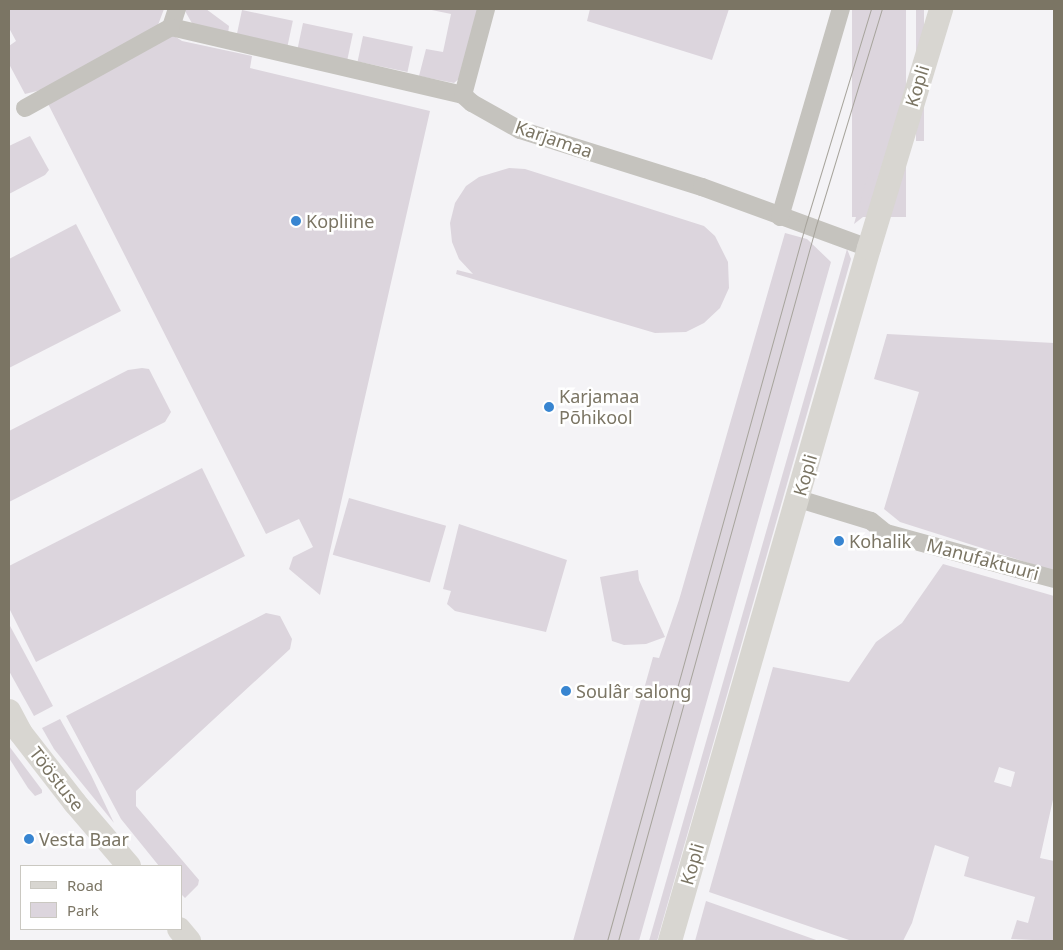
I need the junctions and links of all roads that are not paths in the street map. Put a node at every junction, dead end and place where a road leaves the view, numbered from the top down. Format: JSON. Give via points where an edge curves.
{"nodes":[{"id":1,"x":177,"y":9,"type":"edge"},
{"id":2,"x":486,"y":9,"type":"edge"},
{"id":3,"x":841,"y":9,"type":"edge"},
{"id":4,"x":941,"y":9,"type":"edge"},
{"id":5,"x":171,"y":27,"type":"junction"},
{"id":6,"x":463,"y":95,"type":"junction"},
{"id":7,"x":25,"y":108,"type":"dead end"},
{"id":8,"x":780,"y":217,"type":"junction"},
{"id":9,"x":868,"y":248,"type":"junction"},
{"id":10,"x":799,"y":499,"type":"junction"},
{"id":11,"x":1054,"y":579,"type":"edge"},
{"id":12,"x":9,"y":711,"type":"edge"},
{"id":13,"x":128,"y":865,"type":"edge"},
{"id":14,"x":180,"y":930,"type":"edge"},
{"id":15,"x":189,"y":941,"type":"edge"},
{"id":16,"x":670,"y":941,"type":"edge"}],
"edges":[{"from":1,"to":5,"type":"street"},
{"from":2,"to":6,"type":"street"},
{"from":3,"to":8,"type":"street"},
{"from":4,"to":9,"type":"street","name":"Kopli"},
{"from":5,"to":6,"type":"street","name":"Karjamaa"},
{"from":5,"to":7,"type":"street"},
{"from":6,"to":8,"type":"street","name":"Karjamaa","via":[[520,130],[702,187]]},
{"from":8,"to":9,"type":"street","name":"Karjamaa"},
{"from":9,"to":10,"type":"street","name":"Kopli"},
{"from":10,"to":11,"type":"street","name":"Manufaktuuri","via":[[871,521],[886,532]]},
{"from":10,"to":16,"type":"street","name":"Kopli"},
{"from":12,"to":13,"type":"street","name":"Tööstuse","via":[[20,732]]},
{"from":14,"to":15,"type":"street"}]}
